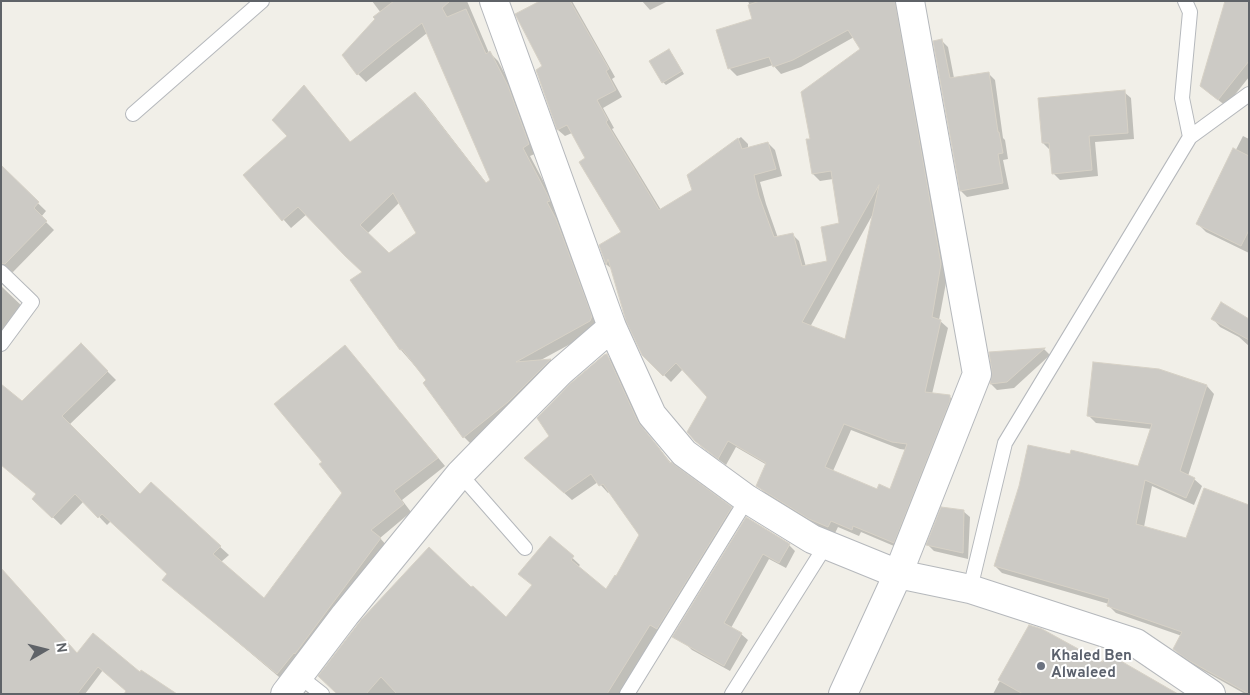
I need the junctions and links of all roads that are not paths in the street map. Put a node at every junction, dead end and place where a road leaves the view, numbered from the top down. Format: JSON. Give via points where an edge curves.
{"nodes":[{"id":1,"x":262,"y":1,"type":"edge"},
{"id":2,"x":494,"y":1,"type":"edge"},
{"id":3,"x":910,"y":1,"type":"edge"},
{"id":4,"x":1191,"y":5,"type":"edge"},
{"id":5,"x":1249,"y":94,"type":"edge"},
{"id":6,"x":133,"y":114,"type":"dead end"},
{"id":7,"x":1190,"y":137,"type":"junction"},
{"id":8,"x":1,"y":272,"type":"edge"},
{"id":9,"x":612,"y":327,"type":"junction"},
{"id":10,"x":1,"y":344,"type":"edge"},
{"id":11,"x":460,"y":474,"type":"junction"},
{"id":12,"x":746,"y":499,"type":"junction"},
{"id":13,"x":826,"y":545,"type":"junction"},
{"id":14,"x":525,"y":548,"type":"dead end"},
{"id":15,"x":898,"y":574,"type":"junction"},
{"id":16,"x":970,"y":588,"type":"junction"},
{"id":17,"x":292,"y":685,"type":"edge"},
{"id":18,"x":322,"y":694,"type":"edge"},
{"id":19,"x":627,"y":694,"type":"edge"},
{"id":20,"x":732,"y":694,"type":"edge"},
{"id":21,"x":843,"y":694,"type":"edge"},
{"id":22,"x":1211,"y":694,"type":"edge"}],
"edges":[{"from":1,"to":6,"type":"lane"},
{"from":2,"to":9,"type":"street"},
{"from":3,"to":15,"type":"street","via":[[977,374]]},
{"from":4,"to":7,"type":"lane","via":[[1182,98]]},
{"from":5,"to":7,"type":"lane"},
{"from":7,"to":16,"type":"lane","via":[[1005,442]]},
{"from":8,"to":10,"type":"lane","via":[[32,302]]},
{"from":9,"to":11,"type":"street","via":[[560,372]]},
{"from":9,"to":12,"type":"street","via":[[652,416],[684,453]]},
{"from":11,"to":14,"type":"lane"},
{"from":11,"to":17,"type":"street","via":[[344,615]]},
{"from":12,"to":13,"type":"street"},
{"from":12,"to":19,"type":"lane"},
{"from":13,"to":15,"type":"street"},
{"from":13,"to":20,"type":"lane"},
{"from":15,"to":16,"type":"street"},
{"from":15,"to":21,"type":"street"},
{"from":16,"to":22,"type":"street","via":[[1136,643]]},
{"from":17,"to":18,"type":"lane"}]}
